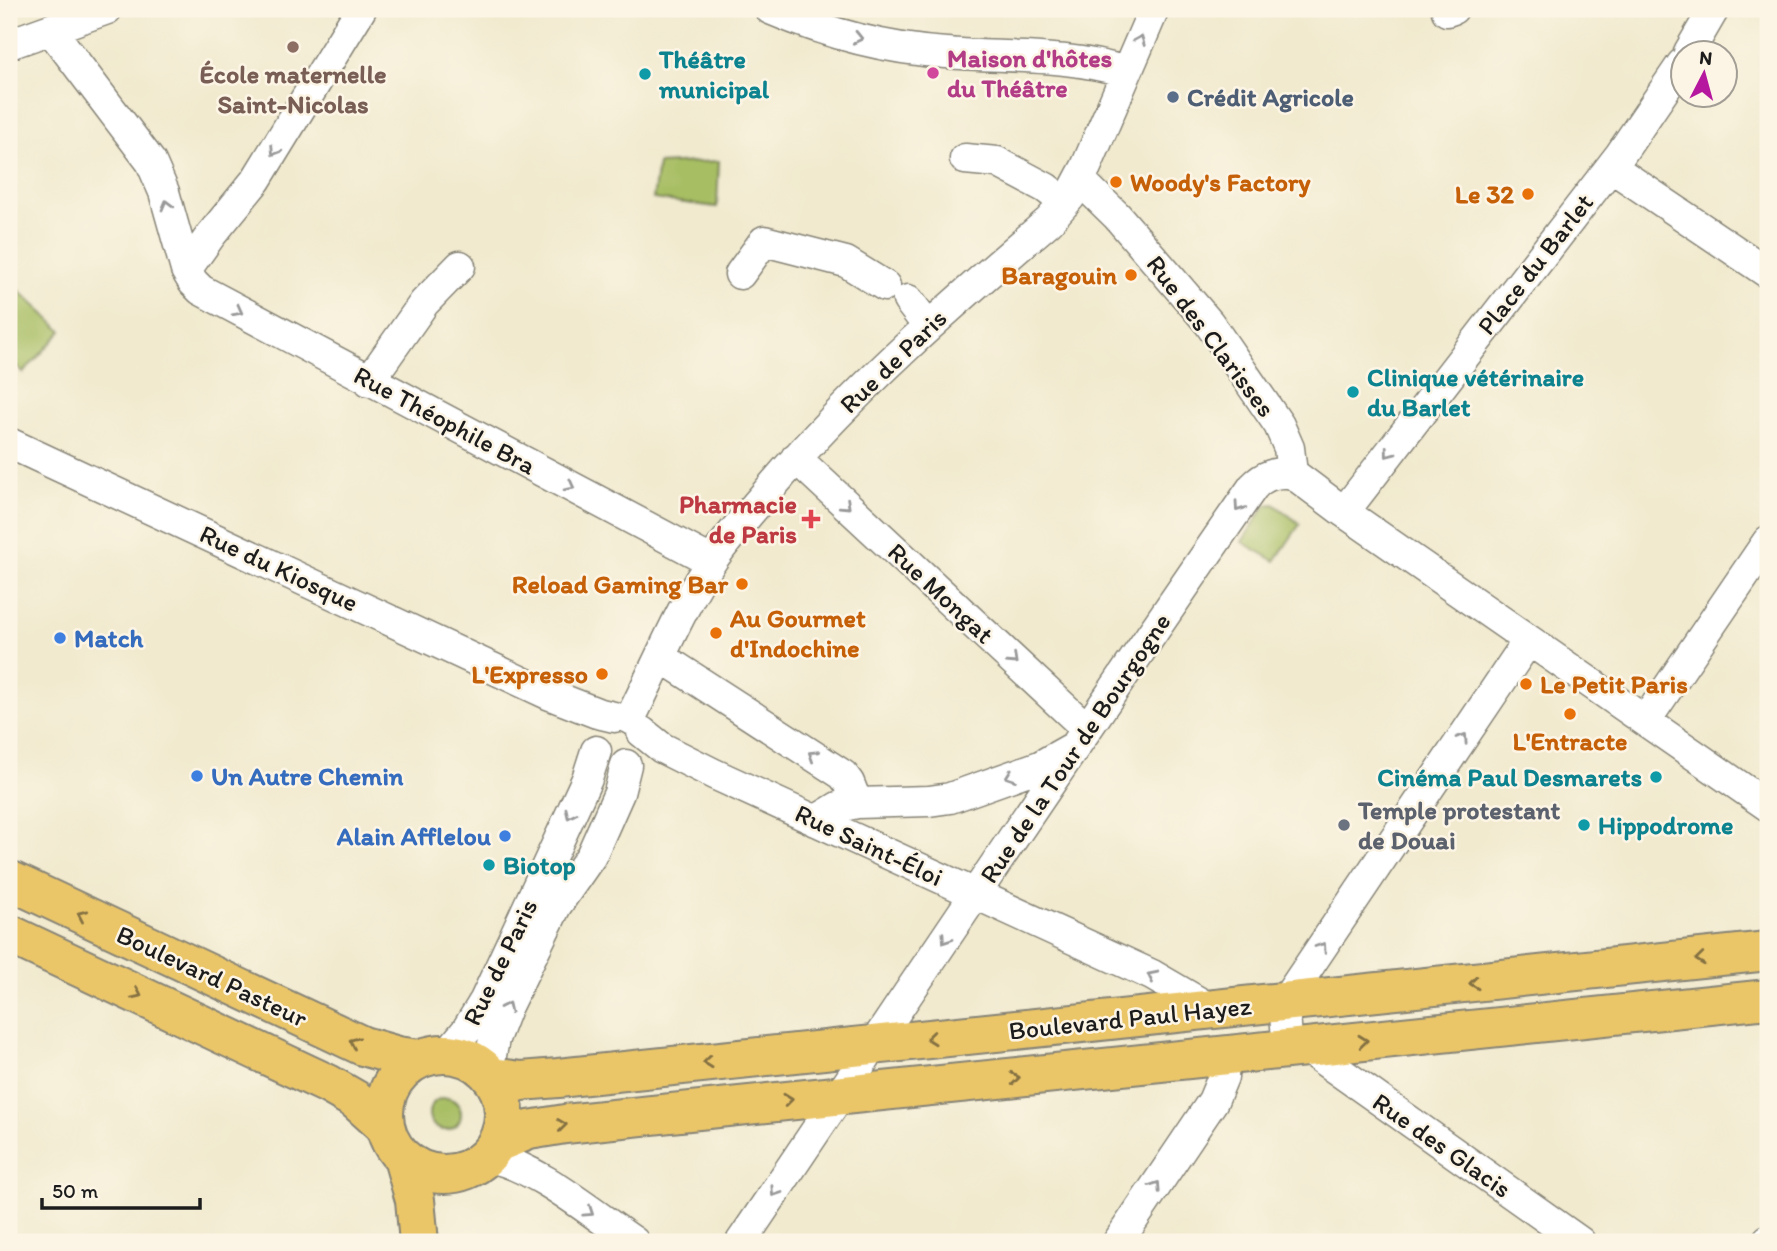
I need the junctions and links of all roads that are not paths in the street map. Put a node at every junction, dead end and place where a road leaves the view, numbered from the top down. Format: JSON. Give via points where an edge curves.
{"nodes":[{"id":1,"x":107,"y":9,"type":"edge"},
{"id":2,"x":361,"y":9,"type":"edge"},
{"id":3,"x":769,"y":9,"type":"edge"},
{"id":4,"x":1154,"y":9,"type":"edge"},
{"id":5,"x":1714,"y":9,"type":"edge"},
{"id":6,"x":51,"y":30,"type":"junction"},
{"id":7,"x":1697,"y":38,"type":"edge"},
{"id":8,"x":9,"y":44,"type":"edge"},
{"id":9,"x":1126,"y":72,"type":"junction"},
{"id":10,"x":1668,"y":84,"type":"edge"},
{"id":11,"x":965,"y":159,"type":"dead end"},
{"id":12,"x":1611,"y":167,"type":"junction"},
{"id":13,"x":1072,"y":192,"type":"junction"},
{"id":14,"x":460,"y":266,"type":"dead end"},
{"id":15,"x":186,"y":270,"type":"junction"},
{"id":16,"x":1768,"y":273,"type":"edge"},
{"id":17,"x":740,"y":274,"type":"dead end"},
{"id":18,"x":928,"y":326,"type":"junction"},
{"id":19,"x":369,"y":381,"type":"junction"},
{"id":20,"x":9,"y":443,"type":"edge"},
{"id":21,"x":796,"y":458,"type":"junction"},
{"id":22,"x":1292,"y":473,"type":"junction"},
{"id":23,"x":1344,"y":512,"type":"junction"},
{"id":24,"x":1768,"y":541,"type":"edge"},
{"id":25,"x":711,"y":561,"type":"junction"},
{"id":26,"x":1528,"y":641,"type":"junction"},
{"id":27,"x":662,"y":657,"type":"junction"},
{"id":28,"x":548,"y":694,"type":"junction"},
{"id":29,"x":1646,"y":720,"type":"junction"},
{"id":30,"x":629,"y":738,"type":"junction"},
{"id":31,"x":1079,"y":738,"type":"junction"},
{"id":32,"x":595,"y":746,"type":"junction"},
{"id":33,"x":857,"y":803,"type":"junction"},
{"id":34,"x":1768,"y":806,"type":"edge"},
{"id":35,"x":815,"y":821,"type":"junction"},
{"id":36,"x":9,"y":880,"type":"edge"},
{"id":37,"x":976,"y":895,"type":"junction"},
{"id":38,"x":9,"y":933,"type":"edge"},
{"id":39,"x":1768,"y":951,"type":"edge"},
{"id":40,"x":1768,"y":999,"type":"edge"},
{"id":41,"x":1284,"y":1003,"type":"junction"},
{"id":42,"x":1212,"y":1010,"type":"junction"},
{"id":43,"x":874,"y":1045,"type":"junction"},
{"id":44,"x":1296,"y":1048,"type":"junction"},
{"id":45,"x":434,"y":1056,"type":"junction"},
{"id":46,"x":1224,"y":1056,"type":"junction"},
{"id":47,"x":490,"y":1074,"type":"junction"},
{"id":48,"x":840,"y":1095,"type":"junction"},
{"id":49,"x":394,"y":1142,"type":"junction"},
{"id":50,"x":482,"y":1157,"type":"junction"},
{"id":51,"x":421,"y":1242,"type":"edge"},
{"id":52,"x":634,"y":1242,"type":"edge"},
{"id":53,"x":741,"y":1242,"type":"edge"},
{"id":54,"x":1118,"y":1242,"type":"edge"},
{"id":55,"x":1580,"y":1242,"type":"edge"}],
"edges":[{"from":1,"to":6,"type":"street"},
{"from":2,"to":15,"type":"street","one_way":true,"via":[[256,180]]},
{"from":3,"to":9,"type":"street","one_way":true,"via":[[833,32],[914,49],[1080,61]]},
{"from":9,"to":4,"type":"street","name":"Rue de Paris","one_way":true},
{"from":5,"to":7,"type":"street"},
{"from":6,"to":8,"type":"street"},
{"from":15,"to":6,"type":"street","one_way":true,"via":[[151,162]]},
{"from":9,"to":13,"type":"street","name":"Rue de Paris"},
{"from":10,"to":12,"type":"street"},
{"from":11,"to":13,"type":"street","name":"Rue des Clarisses","via":[[997,162],[1052,192]]},
{"from":12,"to":16,"type":"street","name":"Place du Barlet"},
{"from":12,"to":23,"type":"street","name":"Place du Barlet","one_way":true},
{"from":13,"to":18,"type":"street","name":"Rue de Paris","via":[[1049,221]]},
{"from":13,"to":22,"type":"street","name":"Rue des Clarisses","via":[[1116,216],[1209,323],[1279,425]]},
{"from":14,"to":19,"type":"street","via":[[424,303]]},
{"from":15,"to":19,"type":"street","name":"Rue Théophile Bra","one_way":true,"via":[[211,297]]},
{"from":17,"to":18,"type":"street","via":[[764,242],[846,262],[897,293]]},
{"from":18,"to":21,"type":"street","name":"Rue de Paris"},
{"from":19,"to":25,"type":"street","name":"Rue Théophile Bra","one_way":true},
{"from":20,"to":28,"type":"street","name":"Rue du Kiosque"},
{"from":21,"to":25,"type":"street","name":"Rue de Paris"},
{"from":21,"to":31,"type":"street","name":"Rue Mongat","one_way":true},
{"from":22,"to":23,"type":"street"},
{"from":22,"to":31,"type":"street","name":"Rue de la Tour de Bourgogne","one_way":true,"via":[[1266,477],[1253,487]]},
{"from":23,"to":26,"type":"street"},
{"from":24,"to":29,"type":"street"},
{"from":25,"to":27,"type":"street","name":"Rue de Paris"},
{"from":26,"to":29,"type":"street"},
{"from":41,"to":26,"type":"street","one_way":true},
{"from":27,"to":30,"type":"street","name":"Rue de Paris"},
{"from":33,"to":27,"type":"street","one_way":true,"via":[[843,775]]},
{"from":28,"to":30,"type":"street","name":"Rue du Kiosque","via":[[597,713]]},
{"from":28,"to":32,"type":"street","name":"Rue du Kiosque","via":[[573,710]]},
{"from":29,"to":34,"type":"street"},
{"from":30,"to":32,"type":"street","name":"Rue de Paris","via":[[599,726]]},
{"from":30,"to":32,"type":"street","via":[[611,765],[603,761]]},
{"from":30,"to":35,"type":"street","name":"Rue Saint-Éloi","via":[[662,748]]},
{"from":47,"to":30,"type":"street","name":"Rue de Paris","one_way":true,"via":[[494,1039],[506,1008],[556,906],[591,856],[619,793]]},
{"from":31,"to":33,"type":"street","one_way":true,"via":[[1040,765],[950,798]]},
{"from":31,"to":37,"type":"street","name":"Rue de la Tour de Bourgogne"},
{"from":32,"to":45,"type":"street","name":"Rue de Paris","one_way":true,"via":[[587,779],[485,1000],[466,1031]]},
{"from":33,"to":35,"type":"street","via":[[838,807]]},
{"from":35,"to":37,"type":"street","name":"Rue Saint-Éloi"},
{"from":45,"to":36,"type":"main road","name":"Boulevard Pasteur","one_way":true,"via":[[386,1054],[363,1046]]},
{"from":42,"to":37,"type":"street","name":"Rue Saint-Éloi","one_way":true,"via":[[1152,975]]},
{"from":37,"to":43,"type":"street","name":"Rue de la Tour de Bourgogne","one_way":true},
{"from":38,"to":49,"type":"main road","name":"Boulevard Pasteur","one_way":true,"via":[[336,1087],[367,1108]]},
{"from":39,"to":41,"type":"main road","name":"Boulevard Paul Hayez","one_way":true},
{"from":44,"to":40,"type":"main road","name":"Boulevard Paul Hayez","one_way":true},
{"from":41,"to":42,"type":"main road","name":"Boulevard Paul Hayez"},
{"from":41,"to":44,"type":"street"},
{"from":42,"to":43,"type":"main road","name":"Boulevard Paul Hayez","one_way":true},
{"from":43,"to":47,"type":"main road","name":"Boulevard Paul Hayez","one_way":true,"via":[[521,1081]]},
{"from":43,"to":48,"type":"street","name":"Rue de la Tour de Bourgogne"},
{"from":44,"to":46,"type":"main road","name":"Boulevard Paul Hayez"},
{"from":44,"to":55,"type":"street","name":"Rue des Glacis"},
{"from":45,"to":47,"type":"main road","via":[[469,1059]]},
{"from":45,"to":49,"type":"main road","via":[[405,1068],[389,1090],[384,1108]]},
{"from":48,"to":46,"type":"main road","name":"Boulevard Paul Hayez","one_way":true},
{"from":54,"to":46,"type":"street","one_way":true,"via":[[1213,1101],[1223,1077]]},
{"from":47,"to":50,"type":"main road","via":[[505,1106],[503,1129]]},
{"from":50,"to":48,"type":"main road","name":"Boulevard Paul Hayez","one_way":true,"via":[[542,1127]]},
{"from":48,"to":53,"type":"street","name":"Rue de la Tour de Bourgogne","one_way":true},
{"from":49,"to":50,"type":"main road","via":[[427,1171],[445,1174]]},
{"from":49,"to":51,"type":"main road","via":[[417,1213]]},
{"from":50,"to":51,"type":"main road","via":[[442,1199]]},
{"from":50,"to":52,"type":"street","one_way":true,"via":[[505,1160],[542,1179]]}]}
